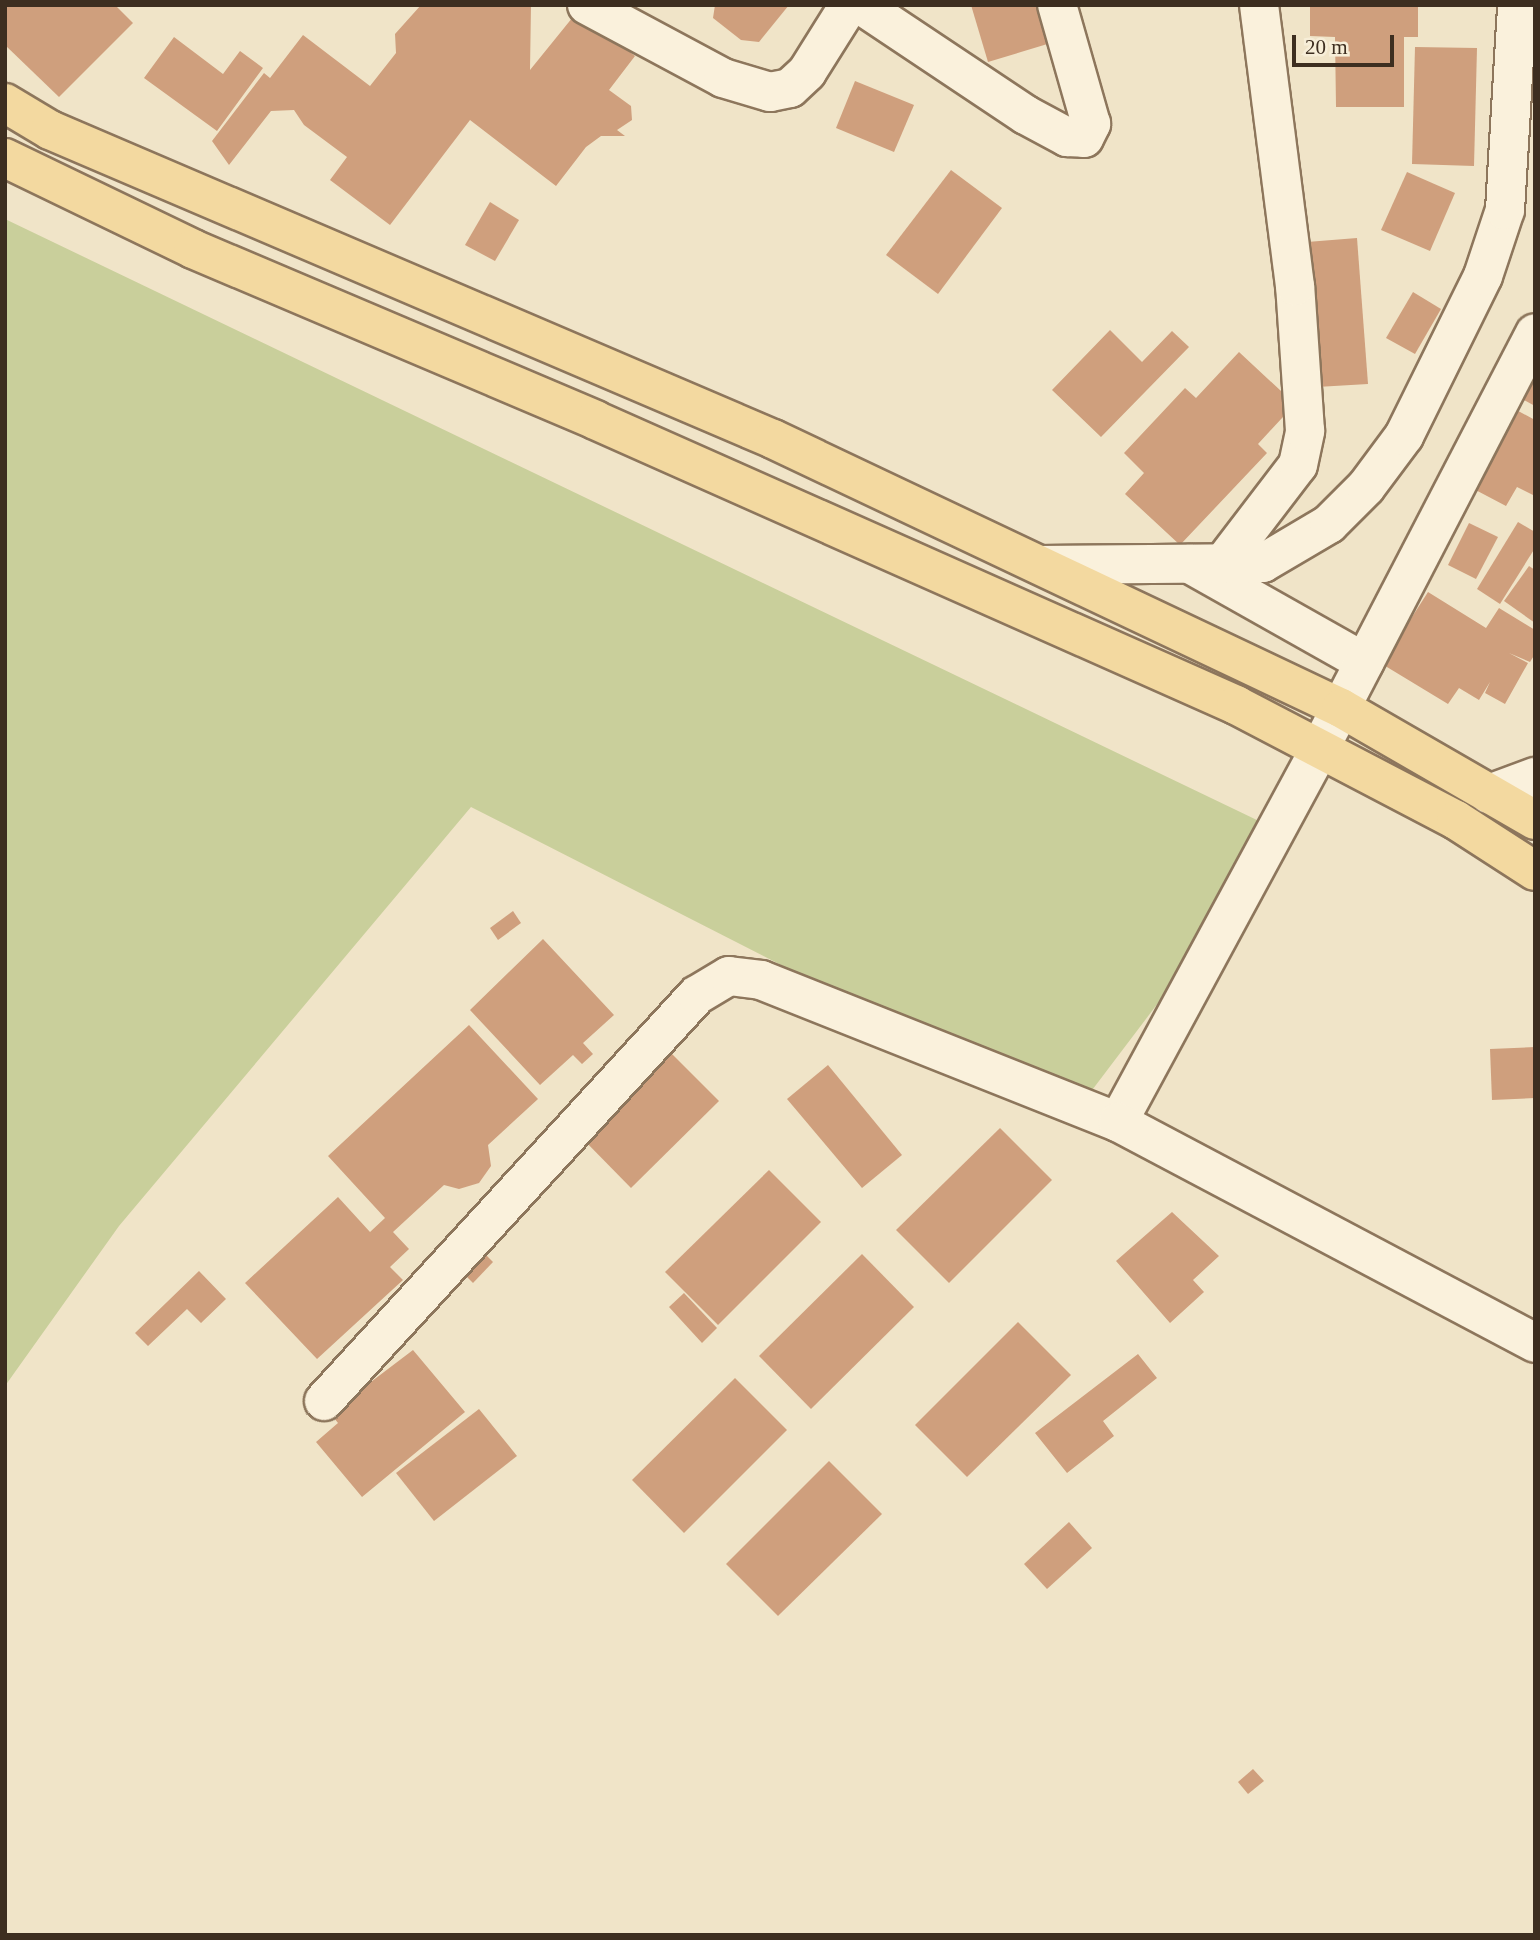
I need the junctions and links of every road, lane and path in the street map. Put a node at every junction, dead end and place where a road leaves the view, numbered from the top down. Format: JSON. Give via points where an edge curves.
{"nodes":[{"id":1,"x":587,"y":5,"type":"edge"},
{"id":2,"x":849,"y":5,"type":"edge"},
{"id":3,"x":861,"y":5,"type":"edge"},
{"id":4,"x":1057,"y":5,"type":"edge"},
{"id":5,"x":1259,"y":5,"type":"edge"},
{"id":6,"x":1517,"y":5,"type":"edge"},
{"id":7,"x":5,"y":103,"type":"edge"},
{"id":8,"x":5,"y":158,"type":"edge"},
{"id":9,"x":1535,"y":333,"type":"edge"},
{"id":10,"x":1207,"y":564,"type":"junction"},
{"id":11,"x":1040,"y":565,"type":"junction"},
{"id":12,"x":1364,"y":662,"type":"junction"},
{"id":13,"x":1341,"y":708,"type":"junction"},
{"id":14,"x":1320,"y":748,"type":"junction"},
{"id":15,"x":1535,"y":778,"type":"edge"},
{"id":16,"x":1489,"y":794,"type":"junction"},
{"id":17,"x":1535,"y":820,"type":"edge"},
{"id":18,"x":1535,"y":871,"type":"edge"},
{"id":19,"x":1118,"y":1122,"type":"junction"},
{"id":20,"x":1535,"y":1343,"type":"edge"},
{"id":21,"x":324,"y":1401,"type":"dead end"}],
"edges":[{"from":1,"to":2,"type":"street","via":[[723,78],[770,92],[790,88],[807,72]]},
{"from":3,"to":4,"type":"street","via":[[1026,115],[1067,137],[1084,138],[1091,124]]},
{"from":5,"to":10,"type":"street","via":[[1293,260],[1305,431],[1298,465]]},
{"from":6,"to":10,"type":"street","via":[[1505,210],[1483,276],[1404,436],[1366,487],[1329,524],[1270,561]]},
{"from":7,"to":11,"type":"main road","via":[[50,130],[773,439]]},
{"from":8,"to":14,"type":"main road","via":[[193,249],[595,420],[1236,705]]},
{"from":9,"to":12,"type":"street"},
{"from":10,"to":11,"type":"street"},
{"from":10,"to":12,"type":"street"},
{"from":11,"to":13,"type":"main road"},
{"from":12,"to":13,"type":"street"},
{"from":13,"to":14,"type":"street"},
{"from":13,"to":16,"type":"main road"},
{"from":14,"to":18,"type":"main road","via":[[1457,820]]},
{"from":14,"to":19,"type":"street"},
{"from":15,"to":16,"type":"street"},
{"from":16,"to":17,"type":"main road"},
{"from":19,"to":20,"type":"street"},
{"from":19,"to":21,"type":"street","via":[[761,980],[729,976],[697,995]]}]}
